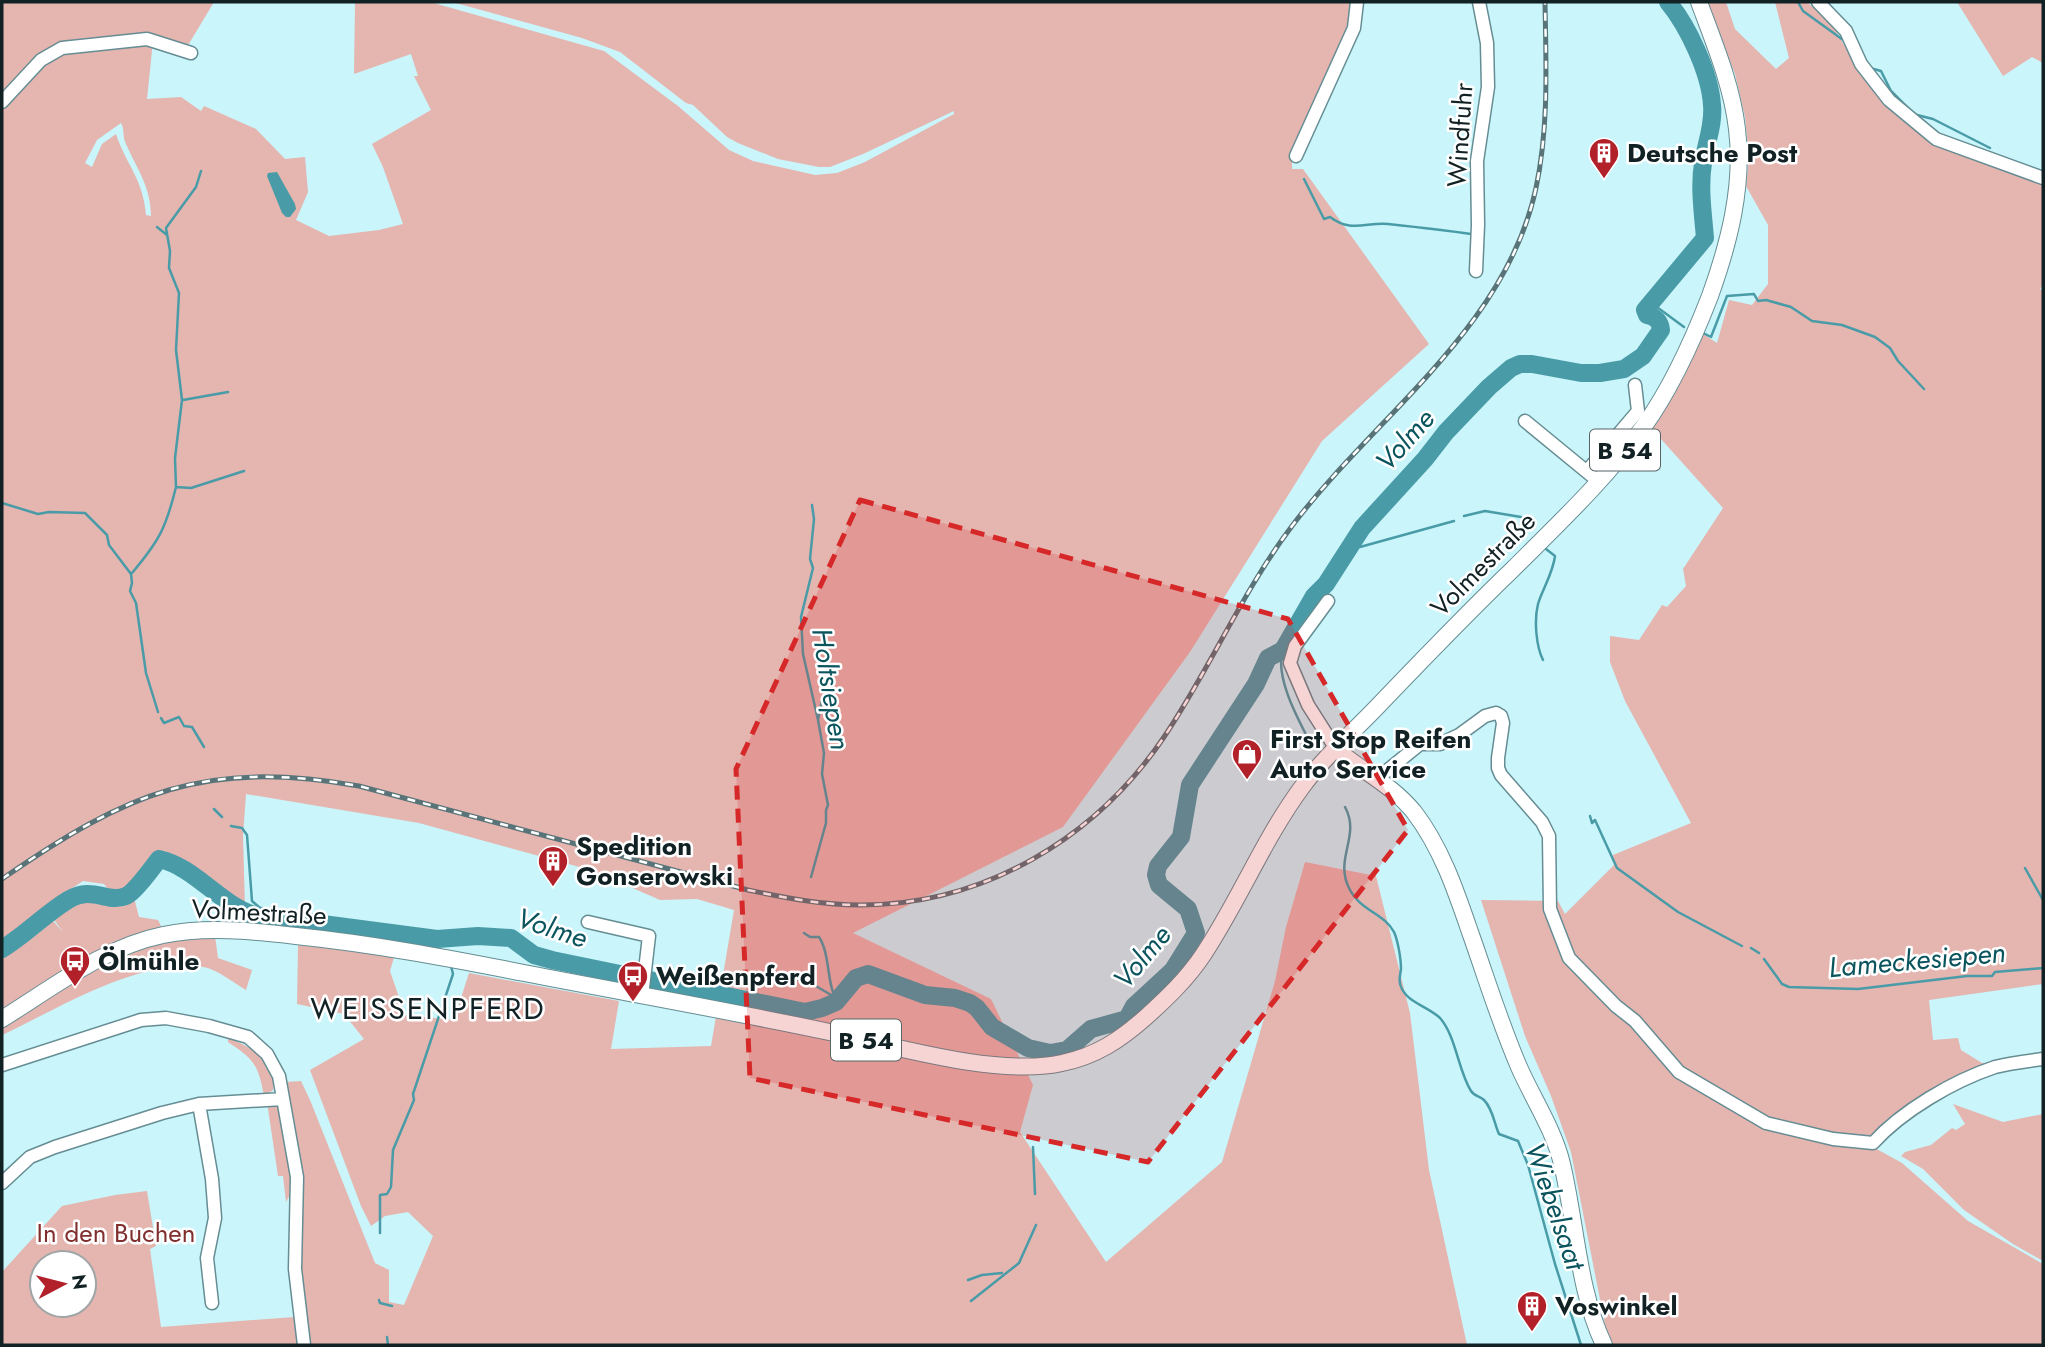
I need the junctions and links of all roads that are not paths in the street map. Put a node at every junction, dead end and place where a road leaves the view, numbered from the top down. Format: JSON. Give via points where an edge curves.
{"nodes":[{"id":1,"x":1357,"y":2,"type":"edge"},
{"id":2,"x":1479,"y":2,"type":"edge"},
{"id":3,"x":1699,"y":2,"type":"edge"},
{"id":4,"x":1818,"y":2,"type":"edge"},
{"id":5,"x":191,"y":53,"type":"dead end"},
{"id":6,"x":2,"y":102,"type":"edge"},
{"id":7,"x":1296,"y":156,"type":"dead end"},
{"id":8,"x":2043,"y":177,"type":"edge"},
{"id":9,"x":1476,"y":271,"type":"dead end"},
{"id":10,"x":1635,"y":385,"type":"dead end"},
{"id":11,"x":1525,"y":421,"type":"dead end"},
{"id":12,"x":1592,"y":476,"type":"junction"},
{"id":13,"x":1328,"y":601,"type":"dead end"},
{"id":14,"x":1336,"y":749,"type":"junction"},
{"id":15,"x":1378,"y":778,"type":"junction"},
{"id":16,"x":588,"y":922,"type":"dead end"},
{"id":17,"x":643,"y":991,"type":"junction"},
{"id":18,"x":2,"y":1018,"type":"edge"},
{"id":19,"x":2043,"y":1059,"type":"edge"},
{"id":20,"x":2,"y":1065,"type":"edge"},
{"id":21,"x":283,"y":1099,"type":"junction"},
{"id":22,"x":199,"y":1104,"type":"junction"},
{"id":23,"x":2,"y":1183,"type":"edge"},
{"id":24,"x":212,"y":1303,"type":"dead end"},
{"id":25,"x":304,"y":1345,"type":"edge"},
{"id":26,"x":1604,"y":1345,"type":"edge"}],
"edges":[{"from":1,"to":7,"type":"street","via":[[1354,28]]},
{"from":2,"to":9,"type":"street","name":"Windfuhr","via":[[1488,87],[1476,161]]},
{"from":3,"to":12,"type":"main road","name":"Volmestraße","number":"B 54","via":[[1735,114],[1739,159],[1735,205],[1721,265],[1670,382],[1644,426]]},
{"from":4,"to":8,"type":"street","via":[[1846,31],[1861,64],[1889,100],[1936,139]]},
{"from":5,"to":6,"type":"street","via":[[147,39],[62,48],[41,60]]},
{"from":10,"to":12,"type":"street","via":[[1638,411]]},
{"from":11,"to":12,"type":"street"},
{"from":12,"to":14,"type":"main road","name":"Volmestraße","number":"B 54","via":[[1546,537]]},
{"from":13,"to":14,"type":"street","via":[[1295,646],[1290,663],[1308,705]]},
{"from":14,"to":15,"type":"main road"},
{"from":14,"to":17,"type":"main road","name":"Volmestraße","number":"B 54","via":[[1304,783],[1265,841],[1224,920],[1175,991],[1119,1040],[1092,1054],[1023,1068],[950,1058]]},
{"from":15,"to":19,"type":"street","via":[[1420,744],[1440,744],[1486,716],[1501,716],[1498,768],[1549,836],[1550,909],[1569,958],[1635,1021],[1679,1072],[1766,1123],[1873,1143],[1884,1131],[1966,1078],[1997,1066]]},
{"from":15,"to":26,"type":"main road","via":[[1415,813],[1459,896],[1519,1067],[1562,1163],[1576,1248]]},
{"from":16,"to":17,"type":"street","via":[[649,936]]},
{"from":17,"to":18,"type":"main road","name":"Volmestraße","number":"B 54","via":[[367,944],[188,931],[159,935],[107,955]]},
{"from":20,"to":21,"type":"street","via":[[141,1020],[166,1018],[248,1037],[274,1065]]},
{"from":21,"to":22,"type":"street"},
{"from":21,"to":25,"type":"street","via":[[297,1177],[295,1269]]},
{"from":22,"to":23,"type":"street","via":[[30,1157]]},
{"from":22,"to":24,"type":"street","via":[[215,1218],[207,1258]]}]}
